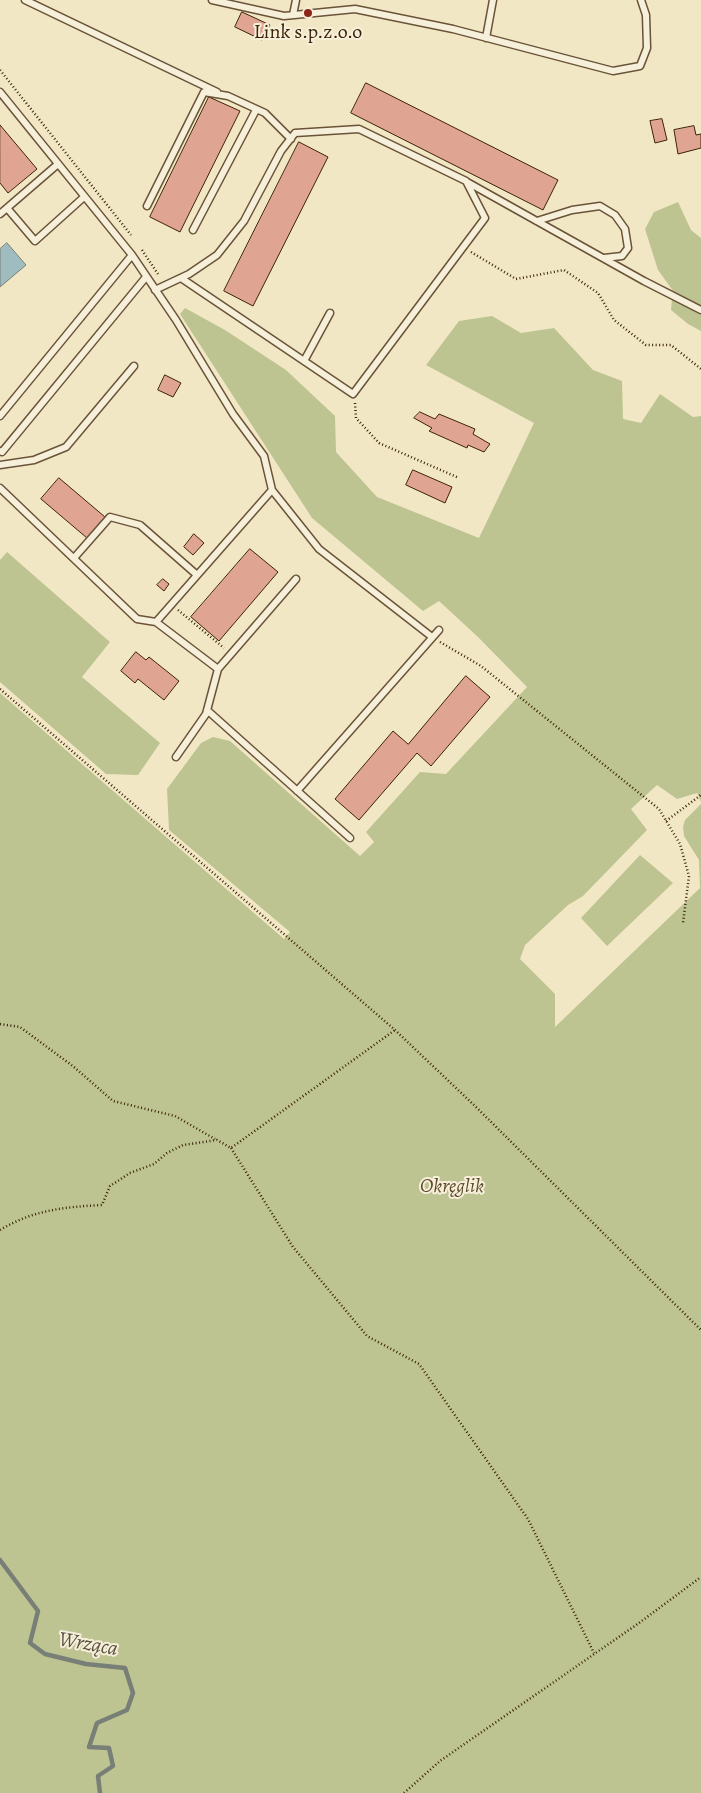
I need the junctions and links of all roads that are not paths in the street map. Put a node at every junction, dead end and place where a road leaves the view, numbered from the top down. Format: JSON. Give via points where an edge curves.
{"nodes":[{"id":1,"x":25,"y":0,"type":"edge"},
{"id":2,"x":212,"y":0,"type":"edge"},
{"id":3,"x":296,"y":0,"type":"edge"},
{"id":4,"x":493,"y":0,"type":"edge"},
{"id":5,"x":641,"y":0,"type":"edge"},
{"id":6,"x":293,"y":15,"type":"junction"},
{"id":7,"x":486,"y":38,"type":"junction"},
{"id":8,"x":0,"y":92,"type":"edge"},
{"id":9,"x":225,"y":96,"type":"junction"},
{"id":10,"x":256,"y":110,"type":"junction"},
{"id":11,"x":291,"y":139,"type":"junction"},
{"id":12,"x":58,"y":164,"type":"junction"},
{"id":13,"x":466,"y":181,"type":"junction"},
{"id":14,"x":84,"y":197,"type":"junction"},
{"id":15,"x":147,"y":206,"type":"dead end"},
{"id":16,"x":7,"y":208,"type":"junction"},
{"id":17,"x":0,"y":214,"type":"edge"},
{"id":18,"x":538,"y":221,"type":"junction"},
{"id":19,"x":193,"y":230,"type":"dead end"},
{"id":20,"x":132,"y":255,"type":"junction"},
{"id":21,"x":604,"y":258,"type":"junction"},
{"id":22,"x":146,"y":276,"type":"junction"},
{"id":23,"x":181,"y":278,"type":"junction"},
{"id":24,"x":155,"y":290,"type":"junction"},
{"id":25,"x":701,"y":310,"type":"edge"},
{"id":26,"x":330,"y":313,"type":"dead end"},
{"id":27,"x":304,"y":361,"type":"junction"},
{"id":28,"x":134,"y":366,"type":"dead end"},
{"id":29,"x":0,"y":416,"type":"edge"},
{"id":30,"x":0,"y":451,"type":"edge"},
{"id":31,"x":0,"y":465,"type":"edge"},
{"id":32,"x":0,"y":488,"type":"edge"},
{"id":33,"x":272,"y":490,"type":"junction"},
{"id":34,"x":74,"y":558,"type":"junction"},
{"id":35,"x":197,"y":575,"type":"junction"},
{"id":36,"x":296,"y":579,"type":"dead end"},
{"id":37,"x":156,"y":622,"type":"junction"},
{"id":38,"x":439,"y":630,"type":"dead end"},
{"id":39,"x":432,"y":638,"type":"junction"},
{"id":40,"x":218,"y":669,"type":"junction"},
{"id":41,"x":207,"y":710,"type":"junction"},
{"id":42,"x":176,"y":758,"type":"dead end"},
{"id":43,"x":297,"y":791,"type":"junction"},
{"id":44,"x":350,"y":838,"type":"dead end"}],
"edges":[{"from":1,"to":9,"type":"lane"},
{"from":2,"to":6,"type":"lane","via":[[276,15]]},
{"from":3,"to":6,"type":"lane"},
{"from":4,"to":7,"type":"lane"},
{"from":5,"to":7,"type":"lane","via":[[646,15],[647,48],[640,66],[613,71]]},
{"from":6,"to":7,"type":"lane","via":[[355,9]]},
{"from":8,"to":12,"type":"lane"},
{"from":9,"to":10,"type":"lane"},
{"from":9,"to":15,"type":"lane","via":[[204,92]]},
{"from":10,"to":11,"type":"lane","via":[[265,114]]},
{"from":10,"to":19,"type":"lane"},
{"from":11,"to":13,"type":"lane","via":[[295,133],[359,129]]},
{"from":11,"to":23,"type":"lane","via":[[281,151],[244,221],[217,255]]},
{"from":12,"to":14,"type":"lane"},
{"from":12,"to":16,"type":"lane"},
{"from":13,"to":18,"type":"lane"},
{"from":13,"to":27,"type":"lane","via":[[485,218],[354,394]]},
{"from":14,"to":16,"type":"lane","via":[[34,241]]},
{"from":14,"to":20,"type":"lane"},
{"from":16,"to":17,"type":"lane"},
{"from":18,"to":21,"type":"lane"},
{"from":18,"to":21,"type":"lane","via":[[572,210],[600,206],[615,215],[625,229],[628,248],[622,256]]},
{"from":20,"to":22,"type":"lane"},
{"from":20,"to":29,"type":"lane"},
{"from":21,"to":25,"type":"lane"},
{"from":22,"to":24,"type":"lane"},
{"from":22,"to":30,"type":"lane"},
{"from":23,"to":24,"type":"lane"},
{"from":23,"to":27,"type":"lane"},
{"from":24,"to":33,"type":"lane","via":[[233,414],[264,456]]},
{"from":26,"to":27,"type":"lane"},
{"from":28,"to":31,"type":"lane","via":[[66,447],[34,460]]},
{"from":32,"to":34,"type":"lane"},
{"from":33,"to":35,"type":"lane"},
{"from":33,"to":39,"type":"lane","via":[[320,549]]},
{"from":34,"to":35,"type":"lane","via":[[110,517],[140,525]]},
{"from":34,"to":37,"type":"lane","via":[[137,619]]},
{"from":35,"to":37,"type":"lane"},
{"from":36,"to":40,"type":"lane"},
{"from":37,"to":40,"type":"lane"},
{"from":38,"to":39,"type":"lane"},
{"from":39,"to":43,"type":"lane"},
{"from":40,"to":41,"type":"lane"},
{"from":41,"to":42,"type":"lane"},
{"from":41,"to":43,"type":"lane"},
{"from":43,"to":44,"type":"lane"}]}
